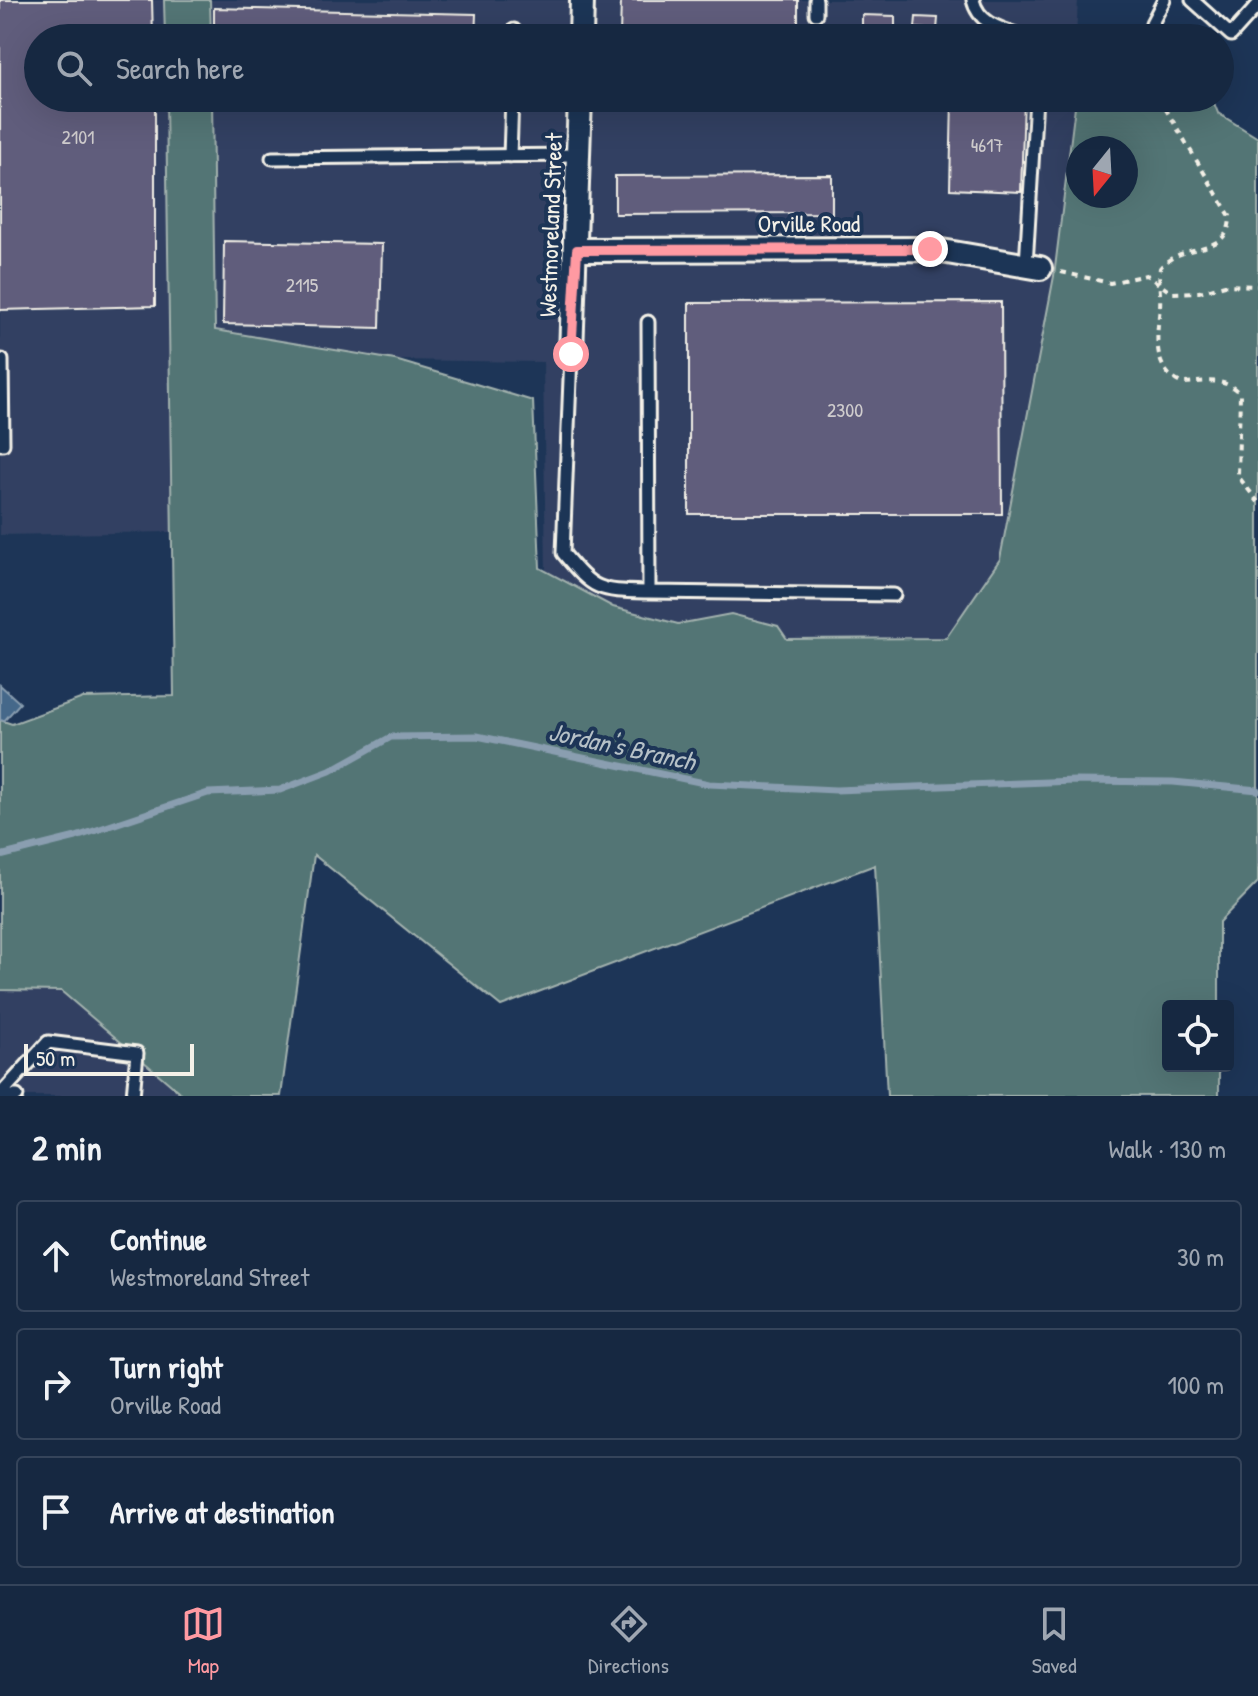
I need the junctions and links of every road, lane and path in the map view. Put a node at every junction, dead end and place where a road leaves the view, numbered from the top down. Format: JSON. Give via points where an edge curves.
{"nodes":[{"id":1,"x":582,"y":0,"type":"edge"},
{"id":2,"x":816,"y":0,"type":"edge"},
{"id":3,"x":973,"y":0,"type":"edge"},
{"id":4,"x":1164,"y":0,"type":"edge"},
{"id":5,"x":1192,"y":0,"type":"edge"},
{"id":6,"x":1258,"y":5,"type":"edge"},
{"id":7,"x":816,"y":14,"type":"dead end"},
{"id":8,"x":1152,"y":23,"type":"dead end"},
{"id":9,"x":581,"y":24,"type":"edge"},
{"id":10,"x":992,"y":24,"type":"edge"},
{"id":11,"x":1219,"y":24,"type":"edge"},
{"id":12,"x":1234,"y":32,"type":"edge"},
{"id":13,"x":512,"y":112,"type":"edge"},
{"id":14,"x":580,"y":112,"type":"edge"},
{"id":15,"x":1036,"y":112,"type":"edge"},
{"id":16,"x":1168,"y":112,"type":"edge"},
{"id":17,"x":579,"y":155,"type":"junction"},
{"id":18,"x":510,"y":156,"type":"junction"},
{"id":19,"x":272,"y":158,"type":"dead end"},
{"id":20,"x":577,"y":250,"type":"junction"},
{"id":21,"x":1033,"y":267,"type":"junction"},
{"id":22,"x":1157,"y":282,"type":"junction"},
{"id":23,"x":1258,"y":286,"type":"edge"},
{"id":24,"x":648,"y":322,"type":"dead end"},
{"id":25,"x":571,"y":354,"type":"joint"},
{"id":26,"x":2,"y":360,"type":"edge"},
{"id":27,"x":0,"y":444,"type":"edge"},
{"id":28,"x":1258,"y":502,"type":"edge"},
{"id":29,"x":649,"y":592,"type":"junction"},
{"id":30,"x":894,"y":595,"type":"dead end"},
{"id":31,"x":0,"y":1095,"type":"edge"},
{"id":32,"x":17,"y":1096,"type":"edge"},
{"id":33,"x":133,"y":1096,"type":"edge"}],
"edges":[{"from":1,"to":9,"type":"street"},
{"from":2,"to":7,"type":"lane"},
{"from":3,"to":10,"type":"lane","via":[[976,12]]},
{"from":4,"to":8,"type":"lane"},
{"from":5,"to":11,"type":"lane"},
{"from":6,"to":12,"type":"lane"},
{"from":13,"to":18,"type":"lane"},
{"from":14,"to":17,"type":"street","name":"Westmoreland Street"},
{"from":15,"to":21,"type":"lane"},
{"from":16,"to":22,"type":"path","via":[[1230,216],[1230,228],[1209,247],[1169,257]]},
{"from":17,"to":18,"type":"lane"},
{"from":17,"to":20,"type":"street","name":"Westmoreland Street"},
{"from":18,"to":19,"type":"lane"},
{"from":20,"to":21,"type":"street","name":"Orville Road","via":[[930,249]]},
{"from":20,"to":25,"type":"street","name":"Westmoreland Street"},
{"from":21,"to":22,"type":"path","via":[[1110,283],[1146,275]]},
{"from":22,"to":23,"type":"path","via":[[1172,293]]},
{"from":22,"to":28,"type":"path","via":[[1161,303],[1156,335],[1166,372],[1181,383],[1225,383],[1240,394],[1238,476]]},
{"from":24,"to":29,"type":"lane"},
{"from":25,"to":29,"type":"lane","via":[[563,553],[588,583],[610,591]]},
{"from":26,"to":27,"type":"lane"},
{"from":29,"to":30,"type":"lane"},
{"from":31,"to":32,"type":"lane"},
{"from":31,"to":33,"type":"lane","via":[[48,1042],[137,1053]]}]}
